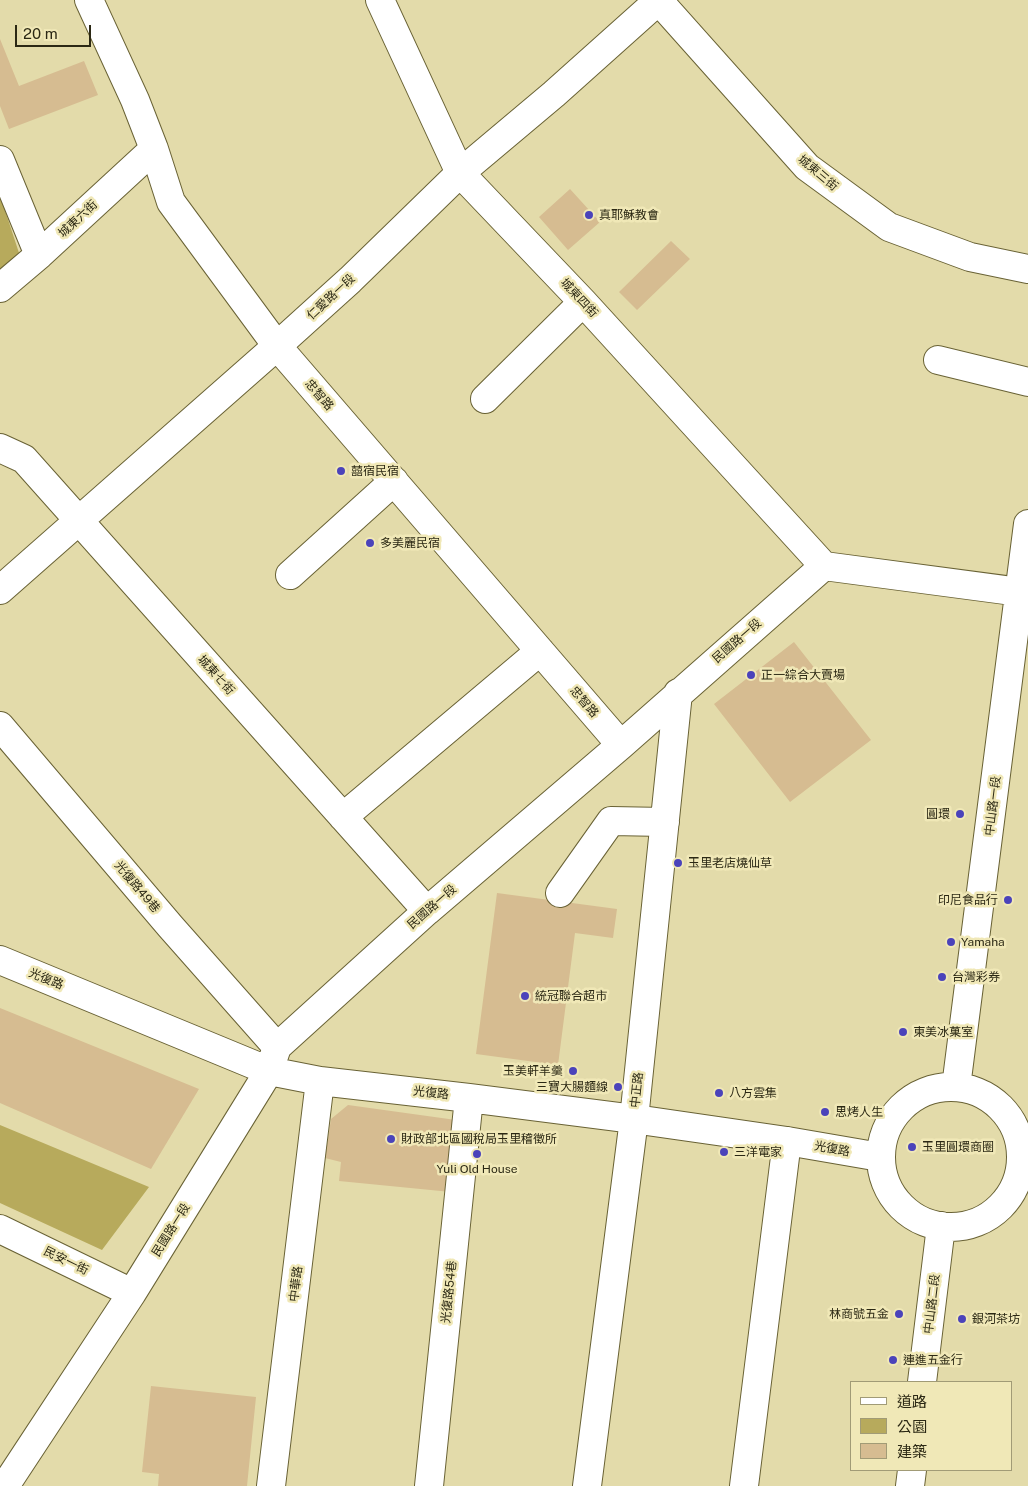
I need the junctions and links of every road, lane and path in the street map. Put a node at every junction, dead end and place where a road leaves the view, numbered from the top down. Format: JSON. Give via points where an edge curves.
{"nodes":[{"id":1,"x":89,"y":0,"type":"edge"},
{"id":2,"x":380,"y":0,"type":"edge"},
{"id":3,"x":658,"y":0,"type":"edge"},
{"id":4,"x":154,"y":149,"type":"junction"},
{"id":5,"x":0,"y":160,"type":"edge"},
{"id":6,"x":460,"y":173,"type":"junction"},
{"id":7,"x":39,"y":255,"type":"junction"},
{"id":8,"x":1028,"y":269,"type":"edge"},
{"id":9,"x":0,"y":288,"type":"edge"},
{"id":10,"x":583,"y":302,"type":"junction"},
{"id":11,"x":278,"y":346,"type":"junction"},
{"id":12,"x":938,"y":360,"type":"dead end"},
{"id":13,"x":1028,"y":382,"type":"edge"},
{"id":14,"x":485,"y":399,"type":"dead end"},
{"id":15,"x":0,"y":448,"type":"edge"},
{"id":16,"x":394,"y":481,"type":"junction"},
{"id":17,"x":79,"y":520,"type":"junction"},
{"id":18,"x":1028,"y":524,"type":"edge"},
{"id":19,"x":1026,"y":559,"type":"edge"},
{"id":20,"x":824,"y":566,"type":"junction"},
{"id":21,"x":290,"y":575,"type":"dead end"},
{"id":22,"x":0,"y":590,"type":"edge"},
{"id":23,"x":1024,"y":592,"type":"edge"},
{"id":24,"x":540,"y":652,"type":"junction"},
{"id":25,"x":678,"y":693,"type":"junction"},
{"id":26,"x":0,"y":726,"type":"edge"},
{"id":27,"x":621,"y":745,"type":"junction"},
{"id":28,"x":343,"y":817,"type":"junction"},
{"id":29,"x":665,"y":822,"type":"junction"},
{"id":30,"x":560,"y":893,"type":"dead end"},
{"id":31,"x":426,"y":911,"type":"junction"},
{"id":32,"x":0,"y":960,"type":"edge"},
{"id":33,"x":273,"y":1059,"type":"junction"},
{"id":34,"x":320,"y":1081,"type":"junction"},
{"id":35,"x":956,"y":1087,"type":"junction"},
{"id":36,"x":470,"y":1098,"type":"junction"},
{"id":37,"x":634,"y":1119,"type":"junction"},
{"id":38,"x":787,"y":1141,"type":"junction"},
{"id":39,"x":880,"y":1157,"type":"junction"},
{"id":40,"x":1026,"y":1166,"type":"edge"},
{"id":41,"x":941,"y":1226,"type":"junction"},
{"id":42,"x":0,"y":1229,"type":"edge"},
{"id":43,"x":132,"y":1293,"type":"junction"},
{"id":44,"x":922,"y":1381,"type":"edge"},
{"id":45,"x":912,"y":1471,"type":"edge"},
{"id":46,"x":5,"y":1486,"type":"edge"},
{"id":47,"x":271,"y":1486,"type":"edge"},
{"id":48,"x":429,"y":1486,"type":"edge"},
{"id":49,"x":587,"y":1486,"type":"edge"},
{"id":50,"x":744,"y":1486,"type":"edge"},
{"id":51,"x":910,"y":1486,"type":"edge"}],
"edges":[{"from":1,"to":4,"type":"street","name":"忠智路"},
{"from":2,"to":6,"type":"street","name":"城東四街"},
{"from":3,"to":6,"type":"street","name":"仁愛路一段"},
{"from":3,"to":8,"type":"street","name":"城東三街","via":[[807,167],[889,227],[970,257]]},
{"from":4,"to":7,"type":"street","name":"城東六街"},
{"from":4,"to":11,"type":"street","name":"忠智路","via":[[171,202]]},
{"from":5,"to":7,"type":"street"},
{"from":6,"to":10,"type":"street","name":"城東四街"},
{"from":6,"to":11,"type":"street","name":"仁愛路一段"},
{"from":7,"to":9,"type":"street","name":"城東六街"},
{"from":10,"to":14,"type":"street"},
{"from":10,"to":20,"type":"street","name":"城東四街"},
{"from":11,"to":16,"type":"street","name":"忠智路"},
{"from":11,"to":17,"type":"street","name":"仁愛路一段"},
{"from":12,"to":13,"type":"street"},
{"from":15,"to":17,"type":"street","name":"城東七街","via":[[24,459]]},
{"from":16,"to":21,"type":"street"},
{"from":16,"to":24,"type":"street","name":"忠智路"},
{"from":17,"to":22,"type":"street","name":"仁愛路一段"},
{"from":17,"to":28,"type":"street","name":"城東七街"},
{"from":18,"to":19,"type":"street","name":"中山路一段"},
{"from":19,"to":23,"type":"street","name":"中山路一段"},
{"from":20,"to":23,"type":"street"},
{"from":20,"to":25,"type":"street","name":"民國路一段"},
{"from":23,"to":35,"type":"street","name":"中山路一段"},
{"from":24,"to":27,"type":"street","name":"忠智路"},
{"from":24,"to":28,"type":"street"},
{"from":25,"to":27,"type":"street","name":"民國路一段"},
{"from":25,"to":29,"type":"street","name":"中正路"},
{"from":26,"to":33,"type":"street","name":"光復路49巷","via":[[170,926]]},
{"from":27,"to":31,"type":"street","name":"民國路一段"},
{"from":28,"to":31,"type":"street","name":"城東七街"},
{"from":29,"to":30,"type":"street","via":[[611,821]]},
{"from":29,"to":37,"type":"street","name":"中正路"},
{"from":31,"to":33,"type":"street","name":"民國路一段"},
{"from":32,"to":33,"type":"street","name":"光復路"},
{"from":33,"to":34,"type":"street","name":"光復路"},
{"from":33,"to":43,"type":"street","name":"民國路一段"},
{"from":34,"to":36,"type":"street","name":"光復路"},
{"from":34,"to":47,"type":"street","name":"中華路"},
{"from":35,"to":39,"type":"street","via":[[938,1087],[916,1095],[898,1109],[886,1128]]},
{"from":35,"to":40,"type":"street","via":[[984,1094],[1003,1109],[1016,1129]]},
{"from":36,"to":37,"type":"street","name":"光復路"},
{"from":36,"to":48,"type":"street","name":"光復路54巷"},
{"from":37,"to":38,"type":"street","name":"光復路"},
{"from":37,"to":49,"type":"street","name":"中正路"},
{"from":38,"to":39,"type":"street","name":"光復路"},
{"from":38,"to":50,"type":"street"},
{"from":39,"to":41,"type":"street","via":[[882,1174],[891,1194],[906,1212],[926,1223]]},
{"from":40,"to":41,"type":"street","via":[[1010,1196],[993,1214],[972,1224],[949,1228]]},
{"from":41,"to":44,"type":"street","name":"中山路二段"},
{"from":42,"to":43,"type":"street","name":"民安一街"},
{"from":43,"to":46,"type":"street","name":"民國路一段"},
{"from":45,"to":51,"type":"street"}]}
